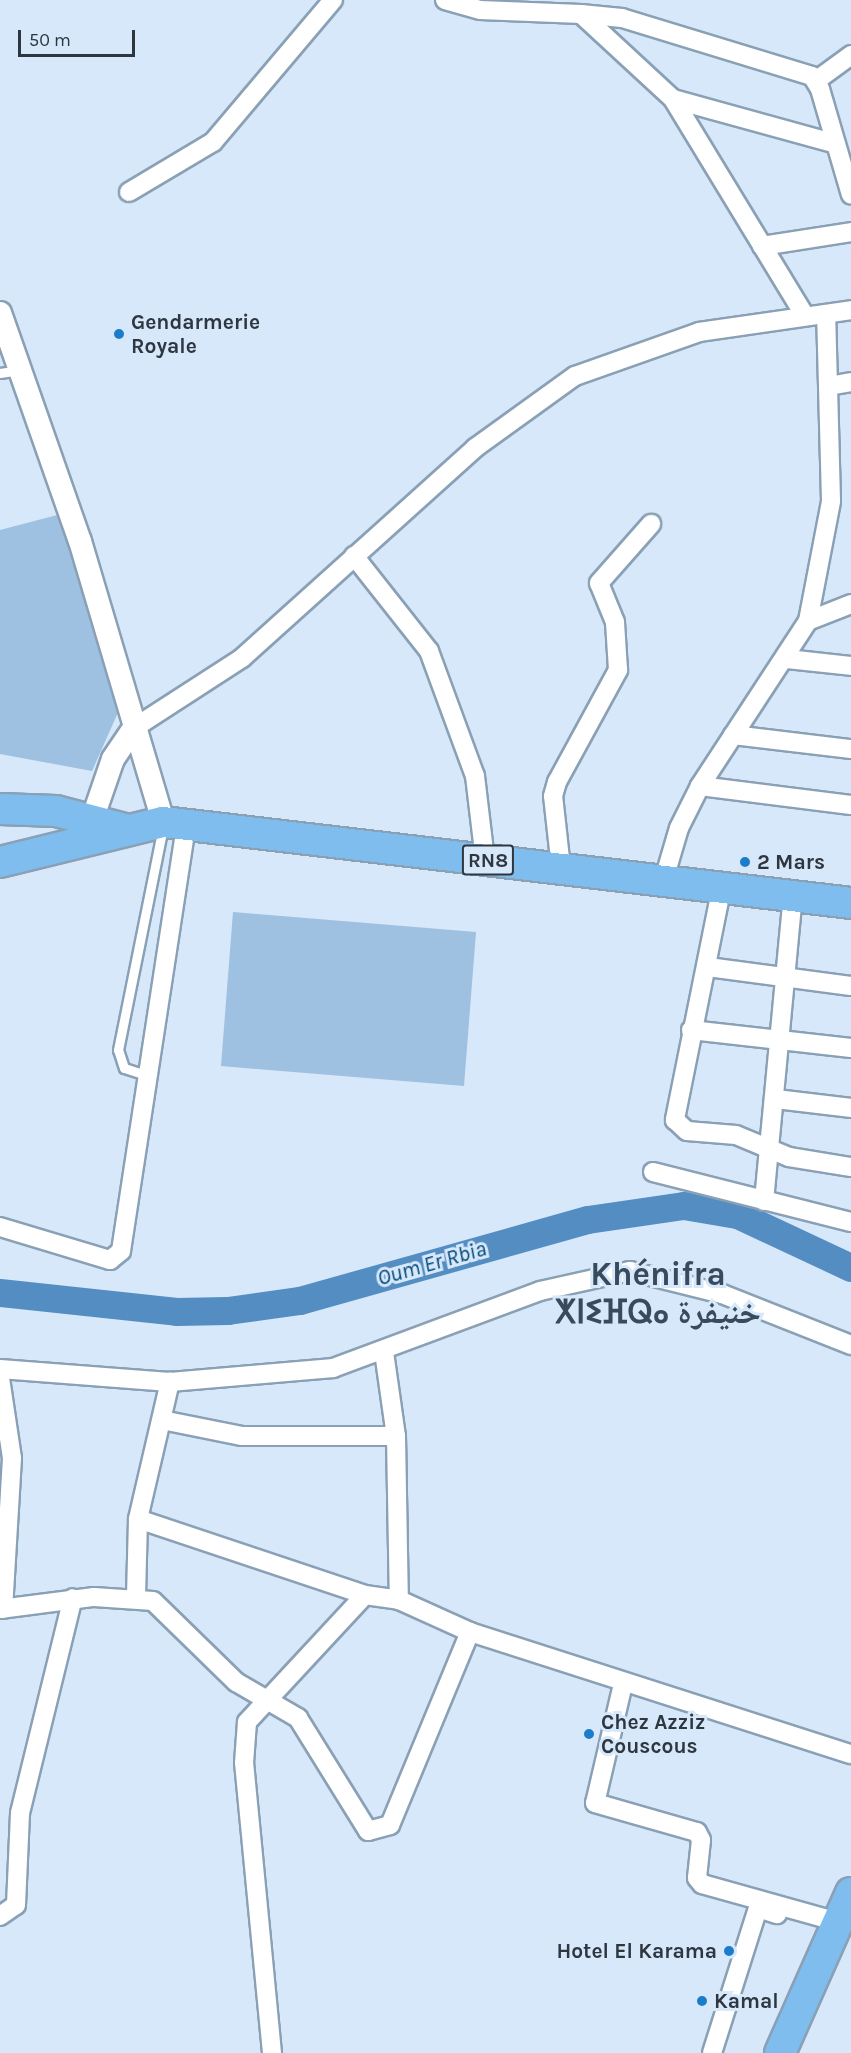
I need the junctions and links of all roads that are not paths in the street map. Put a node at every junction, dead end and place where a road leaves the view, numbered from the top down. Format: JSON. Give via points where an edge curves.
{"nodes":[{"id":1,"x":333,"y":0,"type":"edge"},
{"id":2,"x":445,"y":0,"type":"edge"},
{"id":3,"x":580,"y":14,"type":"junction"},
{"id":4,"x":851,"y":55,"type":"edge"},
{"id":5,"x":817,"y":81,"type":"junction"},
{"id":6,"x":673,"y":99,"type":"junction"},
{"id":7,"x":836,"y":144,"type":"junction"},
{"id":8,"x":129,"y":192,"type":"dead end"},
{"id":9,"x":851,"y":195,"type":"edge"},
{"id":10,"x":851,"y":232,"type":"edge"},
{"id":11,"x":762,"y":246,"type":"junction"},
{"id":12,"x":851,"y":310,"type":"edge"},
{"id":13,"x":0,"y":313,"type":"edge"},
{"id":14,"x":826,"y":314,"type":"junction"},
{"id":15,"x":805,"y":316,"type":"junction"},
{"id":16,"x":24,"y":369,"type":"junction"},
{"id":17,"x":0,"y":373,"type":"edge"},
{"id":18,"x":851,"y":382,"type":"edge"},
{"id":19,"x":828,"y":386,"type":"junction"},
{"id":20,"x":651,"y":524,"type":"dead end"},
{"id":21,"x":354,"y":556,"type":"junction"},
{"id":22,"x":851,"y":604,"type":"edge"},
{"id":23,"x":808,"y":621,"type":"junction"},
{"id":24,"x":787,"y":659,"type":"junction"},
{"id":25,"x":851,"y":666,"type":"edge"},
{"id":26,"x":134,"y":728,"type":"junction"},
{"id":27,"x":733,"y":735,"type":"junction"},
{"id":28,"x":851,"y":749,"type":"edge"},
{"id":29,"x":700,"y":786,"type":"junction"},
{"id":30,"x":851,"y":805,"type":"edge"},
{"id":31,"x":0,"y":809,"type":"edge"},
{"id":32,"x":93,"y":817,"type":"junction"},
{"id":33,"x":175,"y":823,"type":"junction"},
{"id":34,"x":125,"y":829,"type":"junction"},
{"id":35,"x":485,"y":860,"type":"junction"},
{"id":36,"x":0,"y":862,"type":"edge"},
{"id":37,"x":561,"y":868,"type":"junction"},
{"id":38,"x":664,"y":879,"type":"junction"},
{"id":39,"x":722,"y":886,"type":"junction"},
{"id":40,"x":794,"y":895,"type":"junction"},
{"id":41,"x":851,"y":903,"type":"edge"},
{"id":42,"x":708,"y":966,"type":"junction"},
{"id":43,"x":786,"y":979,"type":"junction"},
{"id":44,"x":851,"y":986,"type":"edge"},
{"id":45,"x":692,"y":1030,"type":"junction"},
{"id":46,"x":783,"y":1041,"type":"junction"},
{"id":47,"x":851,"y":1048,"type":"edge"},
{"id":48,"x":149,"y":1076,"type":"junction"},
{"id":49,"x":776,"y":1100,"type":"junction"},
{"id":50,"x":851,"y":1108,"type":"edge"},
{"id":51,"x":771,"y":1150,"type":"junction"},
{"id":52,"x":851,"y":1167,"type":"edge"},
{"id":53,"x":653,"y":1172,"type":"dead end"},
{"id":54,"x":764,"y":1201,"type":"junction"},
{"id":55,"x":851,"y":1222,"type":"edge"},
{"id":56,"x":0,"y":1227,"type":"edge"},
{"id":57,"x":851,"y":1345,"type":"edge"},
{"id":58,"x":384,"y":1352,"type":"junction"},
{"id":59,"x":0,"y":1369,"type":"edge"},
{"id":60,"x":0,"y":1378,"type":"edge"},
{"id":61,"x":170,"y":1382,"type":"junction"},
{"id":62,"x":162,"y":1420,"type":"junction"},
{"id":63,"x":396,"y":1436,"type":"junction"},
{"id":64,"x":138,"y":1519,"type":"junction"},
{"id":65,"x":365,"y":1595,"type":"junction"},
{"id":66,"x":136,"y":1596,"type":"junction"},
{"id":67,"x":73,"y":1598,"type":"junction"},
{"id":68,"x":399,"y":1600,"type":"junction"},
{"id":69,"x":1,"y":1609,"type":"edge"},
{"id":70,"x":470,"y":1632,"type":"junction"},
{"id":71,"x":623,"y":1684,"type":"junction"},
{"id":72,"x":264,"y":1698,"type":"junction"},
{"id":73,"x":851,"y":1754,"type":"edge"},
{"id":74,"x":851,"y":1893,"type":"edge"},
{"id":75,"x":0,"y":1916,"type":"edge"},
{"id":76,"x":835,"y":1928,"type":"junction"},
{"id":77,"x":272,"y":2053,"type":"edge"},
{"id":78,"x":712,"y":2053,"type":"edge"},
{"id":79,"x":780,"y":2053,"type":"edge"}],
"edges":[{"from":1,"to":8,"type":"street","via":[[213,142]]},
{"from":2,"to":3,"type":"street","via":[[480,10]]},
{"from":3,"to":5,"type":"street","via":[[622,18],[798,69]]},
{"from":3,"to":6,"type":"street"},
{"from":4,"to":5,"type":"street"},
{"from":5,"to":7,"type":"street"},
{"from":6,"to":7,"type":"street"},
{"from":6,"to":11,"type":"street"},
{"from":7,"to":9,"type":"street"},
{"from":10,"to":11,"type":"street"},
{"from":11,"to":15,"type":"street"},
{"from":12,"to":14,"type":"street"},
{"from":13,"to":16,"type":"street"},
{"from":14,"to":15,"type":"street"},
{"from":14,"to":19,"type":"street"},
{"from":15,"to":21,"type":"street","via":[[699,332],[575,376],[516,413]]},
{"from":16,"to":17,"type":"lane"},
{"from":16,"to":26,"type":"street"},
{"from":18,"to":19,"type":"street"},
{"from":19,"to":23,"type":"street","via":[[831,501]]},
{"from":20,"to":37,"type":"street","via":[[599,583],[615,622],[618,670],[556,782],[552,796]]},
{"from":21,"to":26,"type":"street","via":[[242,658]]},
{"from":21,"to":35,"type":"street","via":[[429,651],[475,776]]},
{"from":22,"to":23,"type":"street"},
{"from":23,"to":24,"type":"street"},
{"from":24,"to":25,"type":"street"},
{"from":24,"to":27,"type":"street"},
{"from":26,"to":32,"type":"street","via":[[113,759]]},
{"from":26,"to":33,"type":"street"},
{"from":27,"to":28,"type":"street"},
{"from":27,"to":29,"type":"street"},
{"from":29,"to":30,"type":"street"},
{"from":29,"to":38,"type":"street","via":[[679,828]]},
{"from":31,"to":32,"type":"main road"},
{"from":32,"to":34,"type":"main road"},
{"from":33,"to":34,"type":"main road","number":"RN8"},
{"from":33,"to":35,"type":"main road","number":"RN8"},
{"from":33,"to":48,"type":"street"},
{"from":33,"to":48,"type":"lane","via":[[118,1050],[123,1068]]},
{"from":34,"to":36,"type":"main road","number":"RN8"},
{"from":35,"to":37,"type":"main road","number":"RN8"},
{"from":37,"to":38,"type":"main road","number":"RN8"},
{"from":38,"to":39,"type":"main road","number":"RN8"},
{"from":39,"to":40,"type":"main road","number":"RN8"},
{"from":39,"to":42,"type":"street"},
{"from":40,"to":41,"type":"main road","number":"RN8"},
{"from":40,"to":43,"type":"street"},
{"from":42,"to":43,"type":"street"},
{"from":42,"to":45,"type":"street"},
{"from":43,"to":44,"type":"street"},
{"from":43,"to":46,"type":"street"},
{"from":45,"to":46,"type":"street"},
{"from":45,"to":51,"type":"street","via":[[674,1111],[677,1124],[687,1131],[736,1136]]},
{"from":46,"to":47,"type":"street"},
{"from":46,"to":49,"type":"street"},
{"from":48,"to":56,"type":"street","via":[[124,1243],[115,1257]]},
{"from":49,"to":50,"type":"street"},
{"from":49,"to":51,"type":"street"},
{"from":51,"to":52,"type":"street"},
{"from":51,"to":54,"type":"street"},
{"from":53,"to":54,"type":"street"},
{"from":54,"to":55,"type":"street"},
{"from":57,"to":58,"type":"street","via":[[711,1291],[630,1271],[540,1291]]},
{"from":58,"to":61,"type":"street","via":[[324,1369]]},
{"from":58,"to":63,"type":"street"},
{"from":59,"to":61,"type":"street"},
{"from":60,"to":69,"type":"street","via":[[12,1458]]},
{"from":61,"to":62,"type":"street"},
{"from":62,"to":63,"type":"street","via":[[242,1436]]},
{"from":62,"to":64,"type":"street"},
{"from":63,"to":68,"type":"street"},
{"from":64,"to":65,"type":"street"},
{"from":64,"to":66,"type":"street"},
{"from":65,"to":68,"type":"street"},
{"from":65,"to":72,"type":"street"},
{"from":66,"to":67,"type":"street"},
{"from":66,"to":72,"type":"street","via":[[172,1614],[236,1682]]},
{"from":67,"to":69,"type":"street"},
{"from":67,"to":75,"type":"street","via":[[20,1813],[16,1905]]},
{"from":68,"to":70,"type":"street"},
{"from":70,"to":71,"type":"street"},
{"from":70,"to":72,"type":"street","via":[[390,1825],[382,1828],[368,1831],[360,1824],[298,1718]]},
{"from":71,"to":73,"type":"street"},
{"from":71,"to":76,"type":"street","via":[[595,1803],[697,1832],[697,1878],[702,1884]]},
{"from":72,"to":77,"type":"street","via":[[246,1722],[244,1763]]},
{"from":74,"to":76,"type":"main road"},
{"from":76,"to":78,"type":"street","via":[[758,1908]]},
{"from":76,"to":79,"type":"main road"}]}
